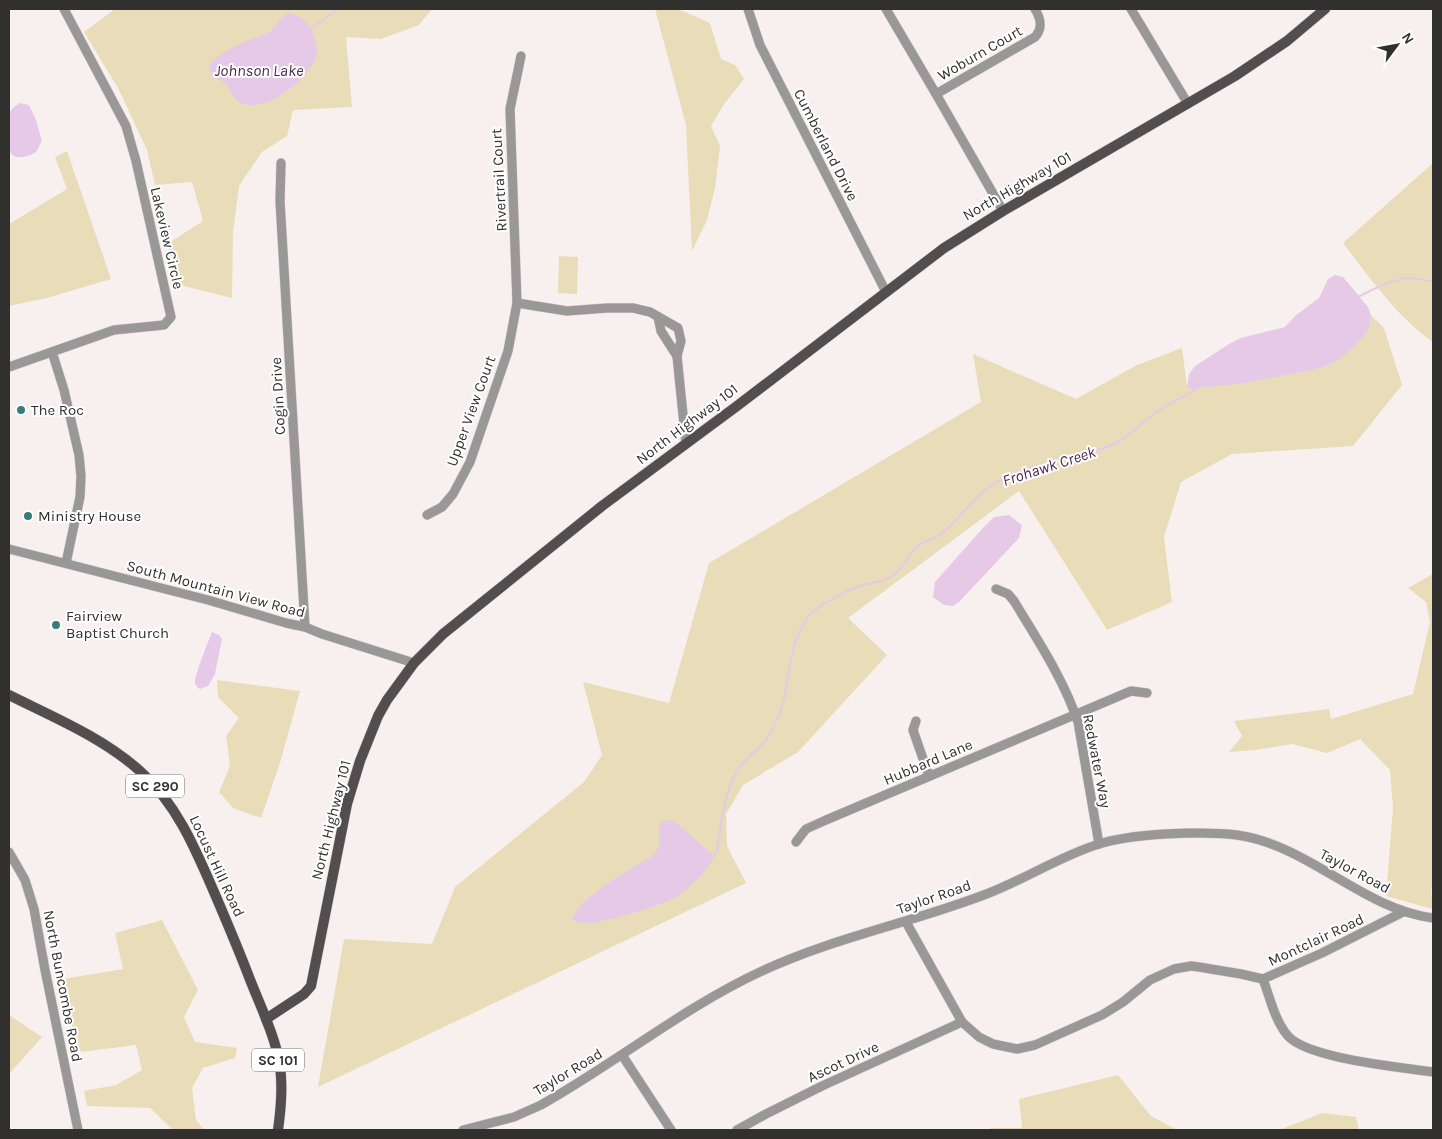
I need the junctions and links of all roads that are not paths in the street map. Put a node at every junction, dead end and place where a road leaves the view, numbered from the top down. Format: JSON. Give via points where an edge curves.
{"nodes":[{"id":1,"x":64,"y":9,"type":"edge"},
{"id":2,"x":748,"y":9,"type":"edge"},
{"id":3,"x":886,"y":9,"type":"edge"},
{"id":4,"x":1035,"y":9,"type":"edge"},
{"id":5,"x":1131,"y":9,"type":"edge"},
{"id":6,"x":1325,"y":9,"type":"edge"},
{"id":7,"x":521,"y":56,"type":"dead end"},
{"id":8,"x":936,"y":94,"type":"junction"},
{"id":9,"x":1188,"y":104,"type":"junction"},
{"id":10,"x":281,"y":163,"type":"dead end"},
{"id":11,"x":1003,"y":211,"type":"junction"},
{"id":12,"x":886,"y":292,"type":"junction"},
{"id":13,"x":517,"y":303,"type":"junction"},
{"id":14,"x":658,"y":317,"type":"junction"},
{"id":15,"x":52,"y":352,"type":"junction"},
{"id":16,"x":677,"y":356,"type":"junction"},
{"id":17,"x":9,"y":368,"type":"edge"},
{"id":18,"x":686,"y":444,"type":"junction"},
{"id":19,"x":427,"y":515,"type":"dead end"},
{"id":20,"x":9,"y":549,"type":"edge"},
{"id":21,"x":66,"y":563,"type":"junction"},
{"id":22,"x":996,"y":589,"type":"dead end"},
{"id":23,"x":305,"y":627,"type":"junction"},
{"id":24,"x":414,"y":663,"type":"junction"},
{"id":25,"x":1147,"y":693,"type":"dead end"},
{"id":26,"x":9,"y":695,"type":"edge"},
{"id":27,"x":1075,"y":714,"type":"junction"},
{"id":28,"x":916,"y":721,"type":"dead end"},
{"id":29,"x":929,"y":776,"type":"junction"},
{"id":30,"x":796,"y":842,"type":"dead end"},
{"id":31,"x":1099,"y":844,"type":"junction"},
{"id":32,"x":10,"y":858,"type":"edge"},
{"id":33,"x":1403,"y":912,"type":"junction"},
{"id":34,"x":1433,"y":918,"type":"edge"},
{"id":35,"x":906,"y":922,"type":"junction"},
{"id":36,"x":1263,"y":980,"type":"junction"},
{"id":37,"x":266,"y":1019,"type":"junction"},
{"id":38,"x":962,"y":1022,"type":"junction"},
{"id":39,"x":622,"y":1055,"type":"junction"},
{"id":40,"x":1433,"y":1072,"type":"edge"},
{"id":41,"x":78,"y":1130,"type":"edge"},
{"id":42,"x":278,"y":1130,"type":"edge"},
{"id":43,"x":463,"y":1130,"type":"edge"},
{"id":44,"x":671,"y":1130,"type":"edge"},
{"id":45,"x":737,"y":1130,"type":"edge"}],
"edges":[{"from":1,"to":15,"type":"street","name":"Lakeview Circle","via":[[126,126],[171,314],[164,325],[114,330]]},
{"from":2,"to":12,"type":"street","name":"Cumberland Drive","via":[[760,45]]},
{"from":3,"to":8,"type":"street"},
{"from":4,"to":8,"type":"street","name":"Woburn Court","via":[[1041,23],[1035,37]]},
{"from":5,"to":9,"type":"street"},
{"from":6,"to":9,"type":"main road","name":"North Highway 101","via":[[1262,59]]},
{"from":7,"to":13,"type":"street","name":"Rivertrail Court","via":[[510,109]]},
{"from":8,"to":11,"type":"street"},
{"from":9,"to":11,"type":"main road","name":"North Highway 101"},
{"from":10,"to":23,"type":"street","name":"Cogin Drive","via":[[280,201]]},
{"from":11,"to":12,"type":"main road","name":"North Highway 101","via":[[944,248]]},
{"from":12,"to":18,"type":"main road","name":"North Highway 101"},
{"from":13,"to":14,"type":"street","via":[[567,311],[633,308]]},
{"from":13,"to":19,"type":"street","name":"Upper View Court","via":[[508,351],[470,462],[448,500]]},
{"from":14,"to":16,"type":"street","via":[[661,331]]},
{"from":14,"to":16,"type":"street","via":[[678,328],[681,341]]},
{"from":15,"to":17,"type":"street","name":"Lakeview Circle"},
{"from":15,"to":21,"type":"street","via":[[64,390],[81,476],[80,497]]},
{"from":16,"to":18,"type":"street"},
{"from":18,"to":24,"type":"main road","name":"North Highway 101","via":[[564,536],[443,634]]},
{"from":20,"to":21,"type":"street","name":"South Mountain View Road"},
{"from":21,"to":23,"type":"street","name":"South Mountain View Road"},
{"from":22,"to":27,"type":"street","name":"Redwater Way","via":[[1014,601],[1058,673]]},
{"from":23,"to":24,"type":"street","name":"South Mountain View Road"},
{"from":24,"to":37,"type":"main road","name":"North Highway 101","via":[[378,716],[354,778],[311,986]]},
{"from":25,"to":27,"type":"street","name":"Hubbard Lane","via":[[1131,691]]},
{"from":26,"to":37,"type":"main road","name":"Locust Hill Road","number":"SC 290","via":[[116,752],[140,771],[166,800],[183,825],[202,865]]},
{"from":27,"to":29,"type":"street","name":"Hubbard Lane"},
{"from":27,"to":31,"type":"street","name":"Redwater Way"},
{"from":28,"to":29,"type":"street","via":[[913,730]]},
{"from":29,"to":30,"type":"street","name":"Hubbard Lane","via":[[806,830]]},
{"from":31,"to":33,"type":"street","name":"Taylor Road","via":[[1130,838],[1197,834],[1257,839],[1299,856]]},
{"from":31,"to":35,"type":"street","name":"Taylor Road","via":[[992,892]]},
{"from":32,"to":41,"type":"street","name":"North Buncombe Road","via":[[25,880],[34,909]]},
{"from":33,"to":34,"type":"street","name":"Taylor Road"},
{"from":33,"to":36,"type":"street","name":"Montclair Road"},
{"from":35,"to":38,"type":"street","name":"Montclair Road"},
{"from":35,"to":39,"type":"street","name":"Taylor Road","via":[[809,952],[761,971],[704,1002]]},
{"from":36,"to":38,"type":"street","name":"Montclair Road","via":[[1199,967],[1174,969],[1150,980],[1102,1015],[1025,1048],[992,1044]]},
{"from":36,"to":40,"type":"street","via":[[1284,1031],[1300,1046],[1332,1056]]},
{"from":37,"to":42,"type":"main road","name":"Locust Hill Road","number":"SC 101","via":[[280,1065],[282,1103]]},
{"from":38,"to":45,"type":"street","name":"Ascot Drive","via":[[822,1086]]},
{"from":39,"to":43,"type":"street","name":"Taylor Road","via":[[534,1108],[501,1121]]},
{"from":39,"to":44,"type":"street"}]}
